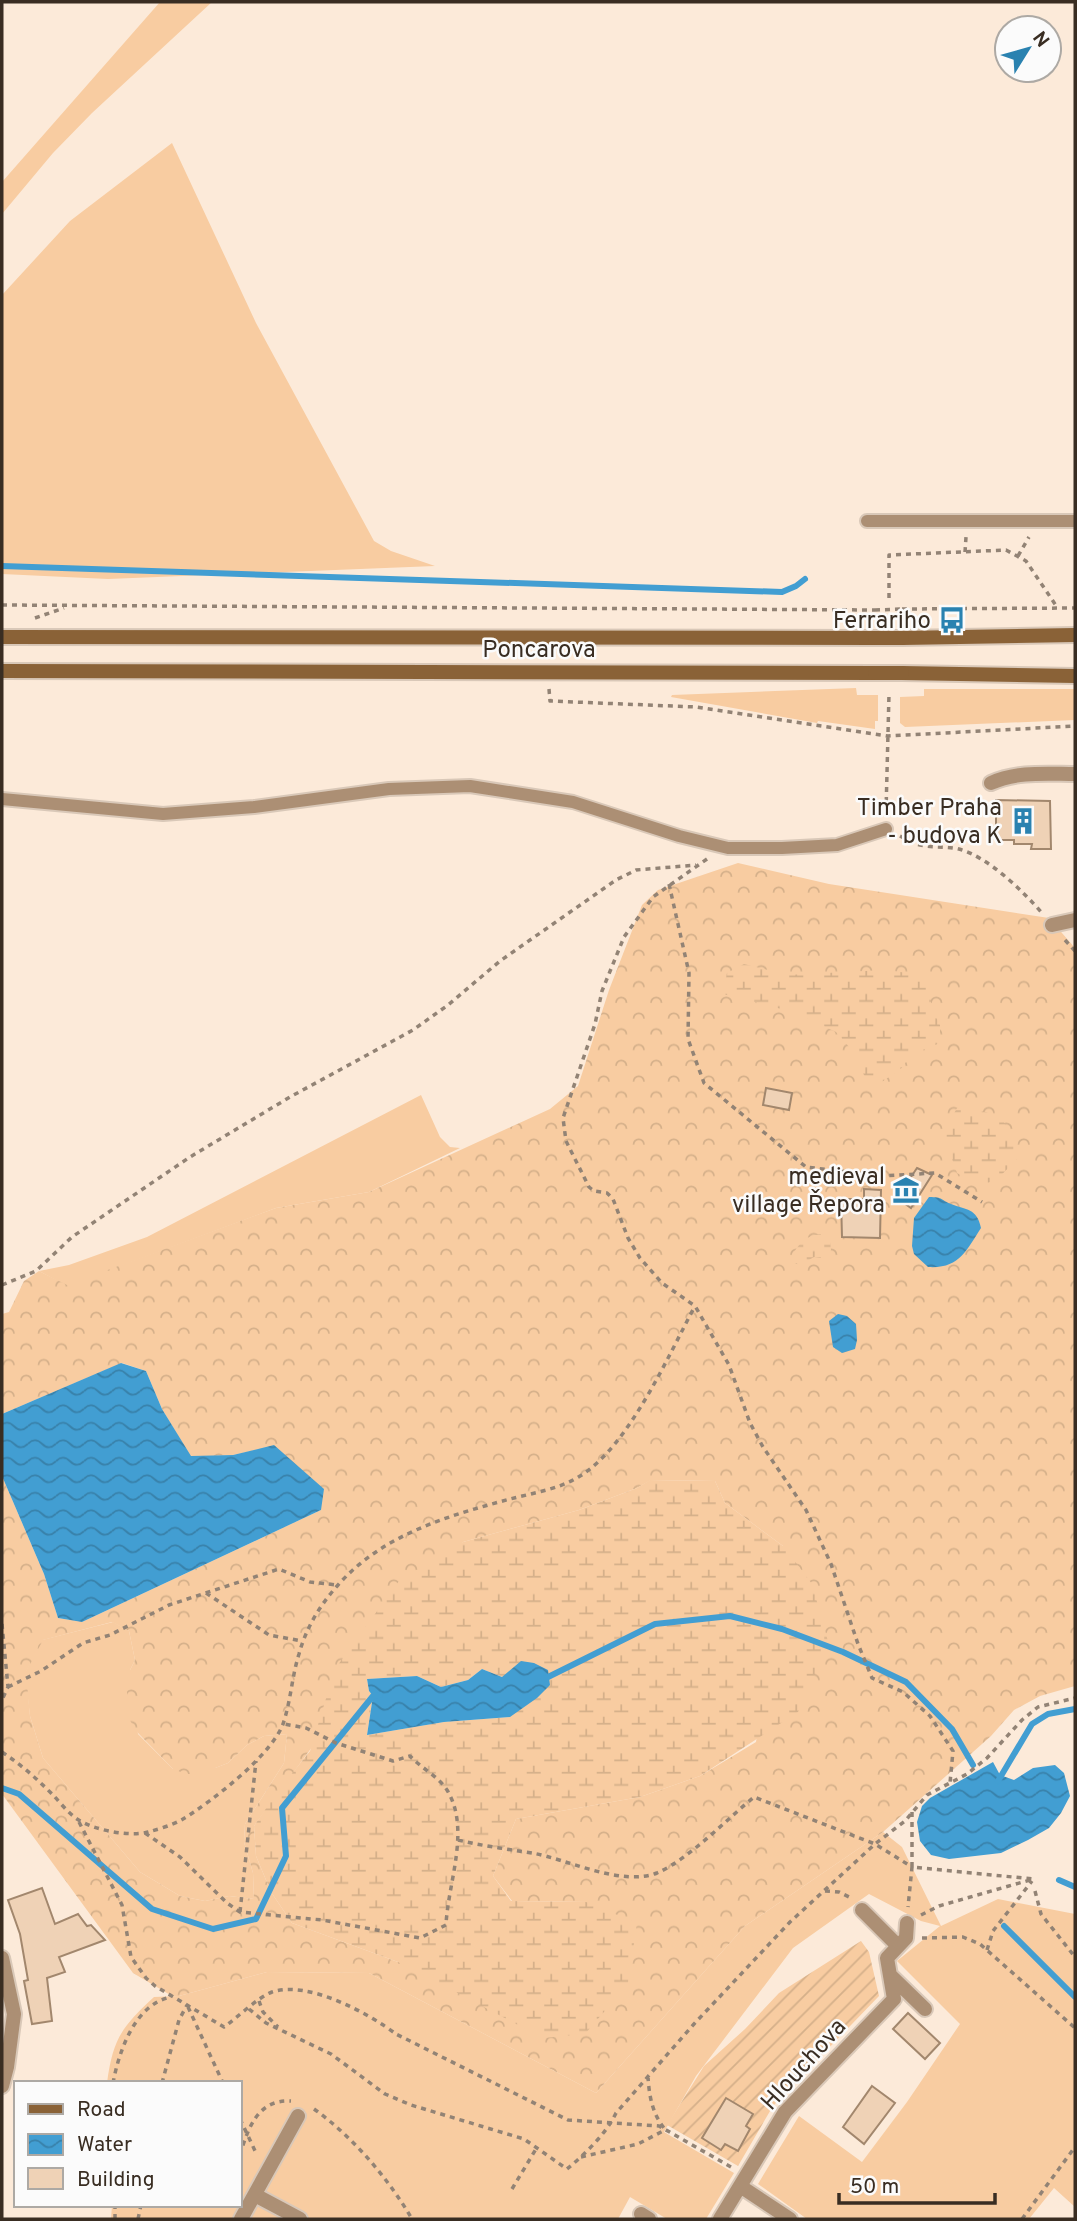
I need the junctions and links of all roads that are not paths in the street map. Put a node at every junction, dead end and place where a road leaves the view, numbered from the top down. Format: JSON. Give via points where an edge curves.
{"nodes":[{"id":1,"x":867,"y":521,"type":"dead end"},
{"id":2,"x":1075,"y":522,"type":"edge"},
{"id":3,"x":1075,"y":635,"type":"edge"},
{"id":4,"x":2,"y":637,"type":"edge"},
{"id":5,"x":2,"y":671,"type":"edge"},
{"id":6,"x":1075,"y":676,"type":"edge"},
{"id":7,"x":1075,"y":775,"type":"edge"},
{"id":8,"x":991,"y":783,"type":"dead end"},
{"id":9,"x":2,"y":799,"type":"edge"},
{"id":10,"x":886,"y":829,"type":"road end"},
{"id":11,"x":1075,"y":920,"type":"edge"},
{"id":12,"x":1052,"y":925,"type":"road end"},
{"id":13,"x":862,"y":1910,"type":"road end"},
{"id":14,"x":907,"y":1923,"type":"road end"},
{"id":15,"x":902,"y":1942,"type":"junction"},
{"id":16,"x":2,"y":1958,"type":"edge"},
{"id":17,"x":890,"y":1975,"type":"junction"},
{"id":18,"x":925,"y":2009,"type":"dead end"},
{"id":19,"x":2,"y":2086,"type":"edge"},
{"id":20,"x":297,"y":2109,"type":"road end"},
{"id":21,"x":743,"y":2181,"type":"junction"},
{"id":22,"x":254,"y":2195,"type":"junction"},
{"id":23,"x":241,"y":2219,"type":"edge"},
{"id":24,"x":300,"y":2219,"type":"edge"},
{"id":25,"x":720,"y":2219,"type":"edge"},
{"id":26,"x":790,"y":2219,"type":"edge"}],
"edges":[{"from":1,"to":2,"type":"lane"},
{"from":3,"to":4,"type":"main road","name":"Poncarova","bridge":true},
{"from":5,"to":6,"type":"main road","name":"Poncarova","bridge":true},
{"from":7,"to":8,"type":"street","via":[[1026,774]]},
{"from":9,"to":10,"type":"lane","via":[[163,814],[389,789],[470,786],[573,802],[728,848],[837,845]]},
{"from":11,"to":12,"type":"street"},
{"from":13,"to":15,"type":"street"},
{"from":14,"to":15,"type":"street","name":"Hlouchova"},
{"from":15,"to":17,"type":"street","name":"Hlouchova","via":[[887,1958]]},
{"from":16,"to":19,"type":"street","via":[[14,2014]]},
{"from":17,"to":18,"type":"street"},
{"from":17,"to":21,"type":"street","name":"Hlouchova","via":[[894,1999],[785,2112]]},
{"from":20,"to":22,"type":"street"},
{"from":21,"to":25,"type":"street","name":"Hlouchova"},
{"from":21,"to":26,"type":"street"},
{"from":22,"to":23,"type":"street"},
{"from":22,"to":24,"type":"street"}]}
